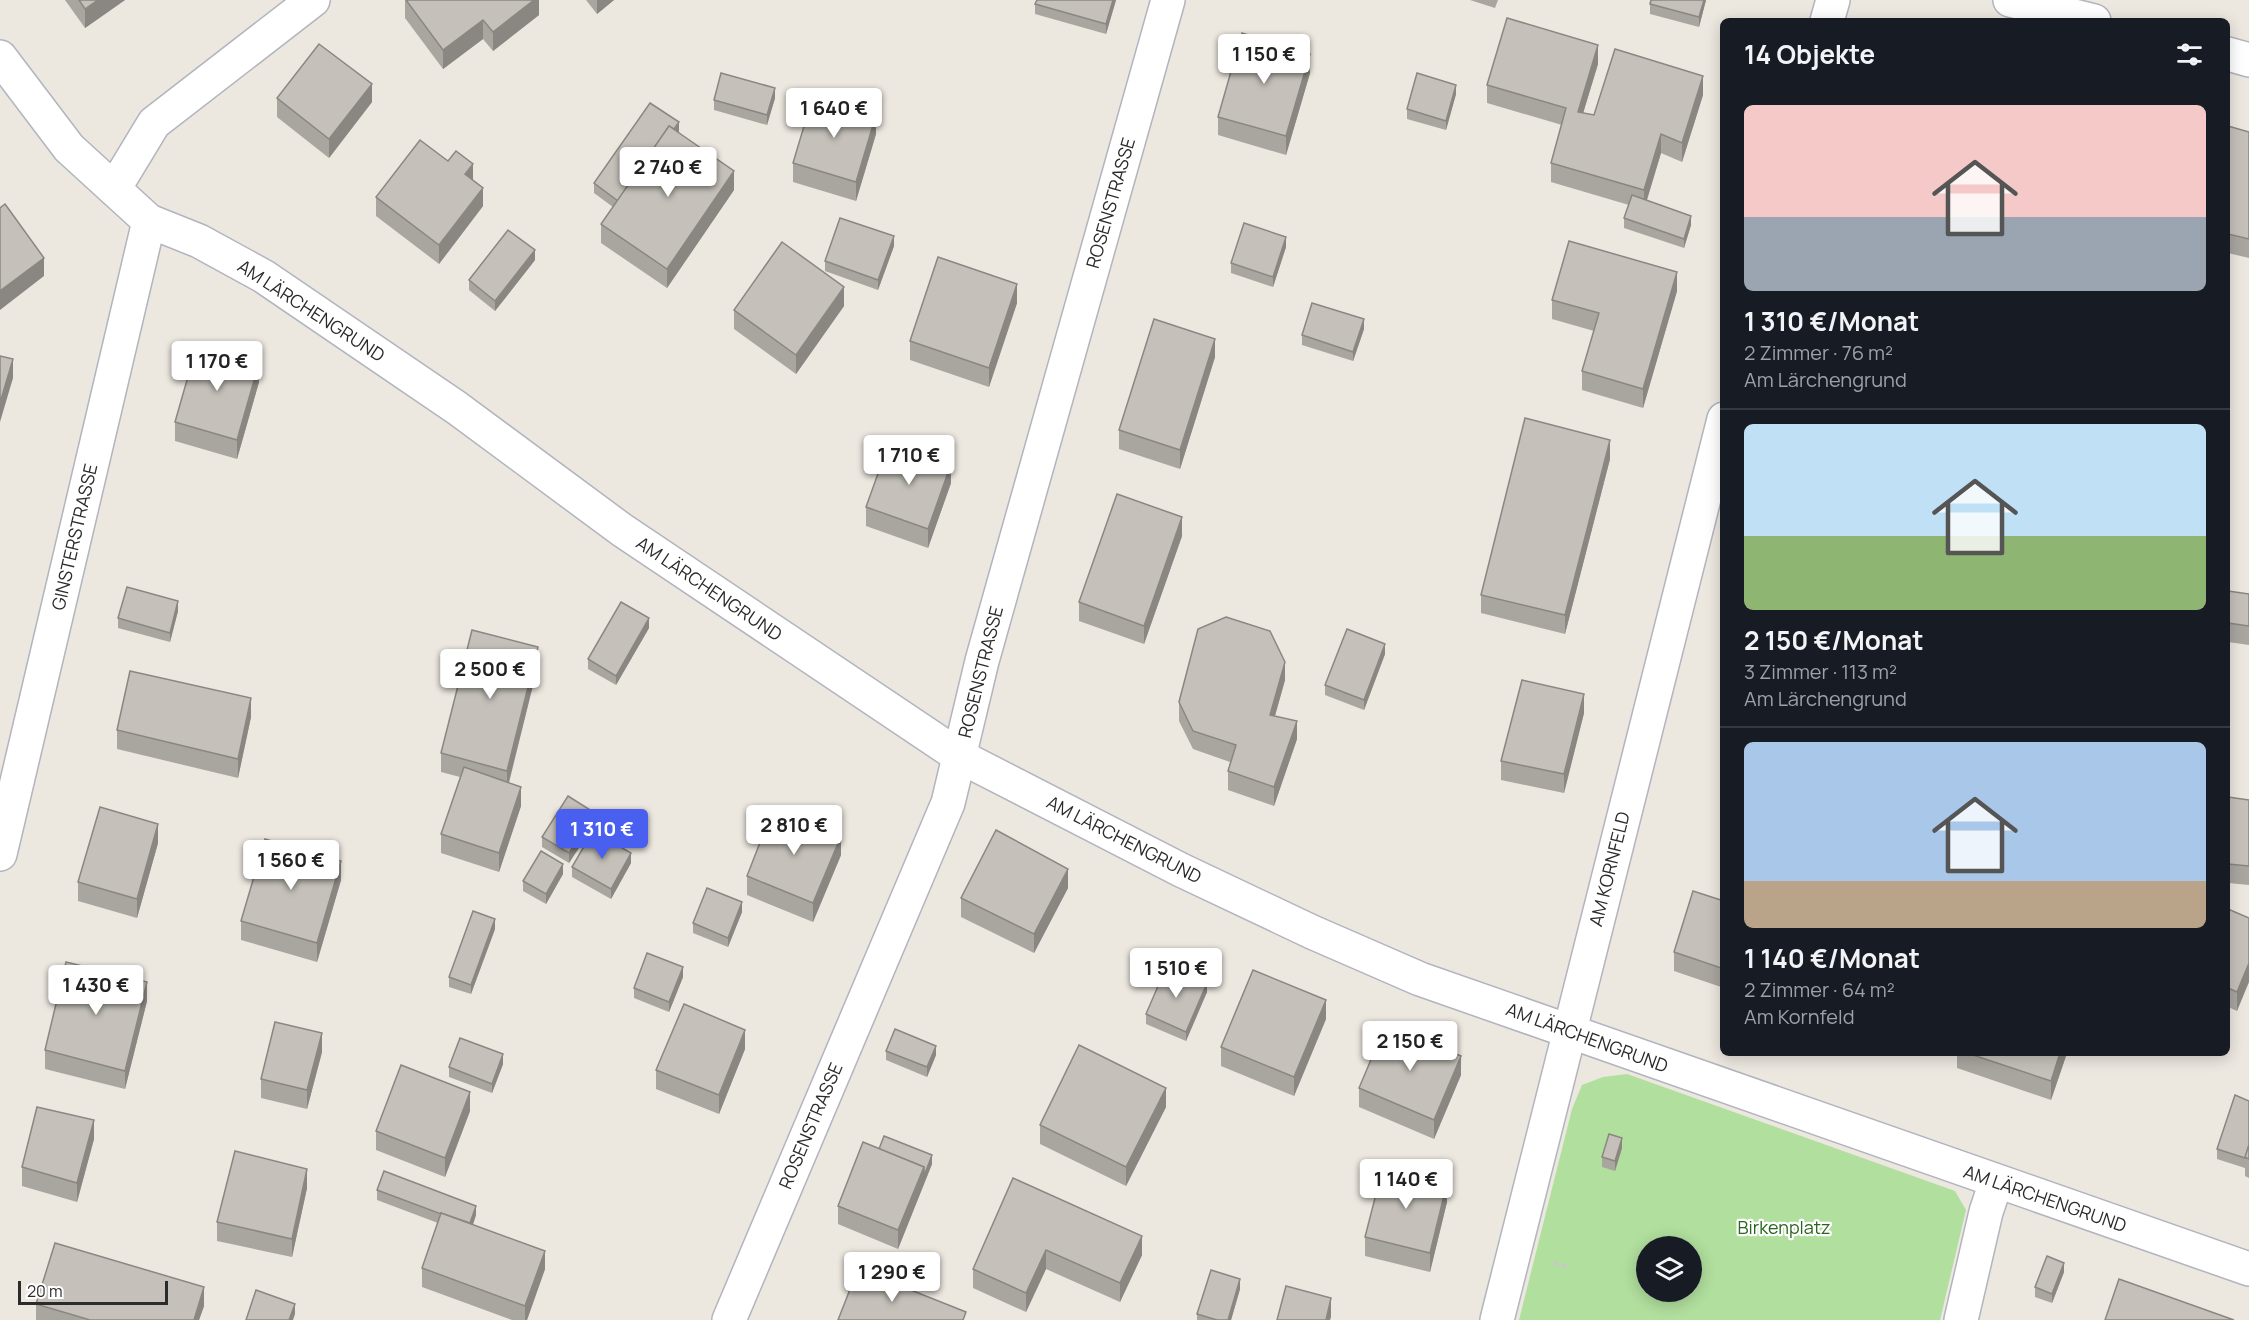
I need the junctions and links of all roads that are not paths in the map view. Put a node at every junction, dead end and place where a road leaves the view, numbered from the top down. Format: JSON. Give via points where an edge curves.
{"nodes":[{"id":1,"x":314,"y":0,"type":"edge"},
{"id":2,"x":1168,"y":0,"type":"edge"},
{"id":3,"x":1833,"y":0,"type":"edge"},
{"id":4,"x":2010,"y":0,"type":"edge"},
{"id":5,"x":1828,"y":18,"type":"edge"},
{"id":6,"x":2082,"y":18,"type":"edge"},
{"id":7,"x":2230,"y":55,"type":"edge"},
{"id":8,"x":0,"y":57,"type":"edge"},
{"id":9,"x":2249,"y":60,"type":"edge"},
{"id":10,"x":114,"y":189,"type":"junction"},
{"id":11,"x":149,"y":221,"type":"junction"},
{"id":12,"x":1720,"y":435,"type":"edge"},
{"id":13,"x":959,"y":756,"type":"junction"},
{"id":14,"x":0,"y":854,"type":"edge"},
{"id":15,"x":1569,"y":1033,"type":"junction"},
{"id":16,"x":1996,"y":1182,"type":"junction"},
{"id":17,"x":2249,"y":1269,"type":"edge"},
{"id":18,"x":729,"y":1320,"type":"edge"},
{"id":19,"x":1497,"y":1320,"type":"edge"},
{"id":20,"x":1961,"y":1320,"type":"edge"}],
"edges":[{"from":1,"to":10,"type":"street","via":[[154,123]]},
{"from":2,"to":13,"type":"street","name":"ROSENSTRASSE","via":[[982,661]]},
{"from":3,"to":5,"type":"street"},
{"from":4,"to":6,"type":"street"},
{"from":7,"to":9,"type":"street"},
{"from":8,"to":10,"type":"street","name":"AM LÄRCHENGRUND","via":[[69,148]]},
{"from":10,"to":11,"type":"street","name":"AM LÄRCHENGRUND"},
{"from":11,"to":13,"type":"street","name":"AM LÄRCHENGRUND","via":[[199,240],[263,276],[457,408],[622,530]]},
{"from":11,"to":14,"type":"street","name":"GINSTERSTRASSE"},
{"from":12,"to":15,"type":"street","name":"AM KORNFELD"},
{"from":13,"to":15,"type":"street","name":"AM LÄRCHENGRUND","via":[[1312,932],[1420,979]]},
{"from":13,"to":18,"type":"street","name":"ROSENSTRASSE","via":[[948,803]]},
{"from":15,"to":16,"type":"street","name":"AM LÄRCHENGRUND"},
{"from":15,"to":19,"type":"street","name":"AM KORNFELD"},
{"from":16,"to":17,"type":"street","name":"AM LÄRCHENGRUND"},
{"from":16,"to":20,"type":"street"}]}
